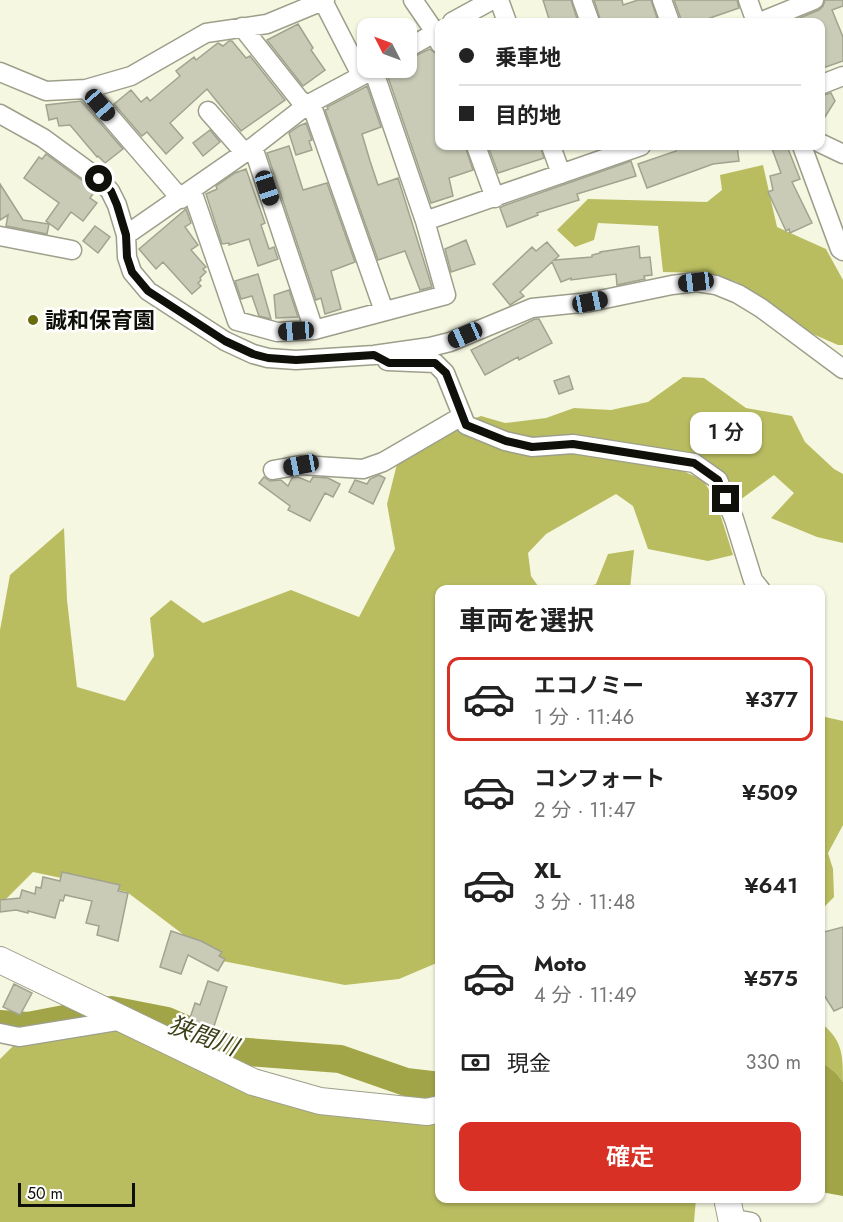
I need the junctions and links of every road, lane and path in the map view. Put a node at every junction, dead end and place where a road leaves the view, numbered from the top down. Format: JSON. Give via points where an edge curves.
{"nodes":[{"id":1,"x":413,"y":0,"type":"edge"},
{"id":2,"x":492,"y":0,"type":"edge"},
{"id":3,"x":498,"y":0,"type":"edge"},
{"id":4,"x":582,"y":0,"type":"edge"},
{"id":5,"x":662,"y":0,"type":"edge"},
{"id":6,"x":748,"y":0,"type":"edge"},
{"id":7,"x":814,"y":0,"type":"edge"},
{"id":8,"x":324,"y":1,"type":"edge"},
{"id":9,"x":459,"y":18,"type":"edge"},
{"id":10,"x":505,"y":18,"type":"edge"},
{"id":11,"x":589,"y":18,"type":"edge"},
{"id":12,"x":669,"y":18,"type":"edge"},
{"id":13,"x":756,"y":18,"type":"edge"},
{"id":14,"x":768,"y":18,"type":"edge"},
{"id":15,"x":242,"y":27,"type":"junction"},
{"id":16,"x":435,"y":31,"type":"edge"},
{"id":17,"x":435,"y":36,"type":"edge"},
{"id":18,"x":417,"y":44,"type":"edge"},
{"id":19,"x":357,"y":50,"type":"edge"},
{"id":20,"x":0,"y":72,"type":"edge"},
{"id":21,"x":843,"y":76,"type":"edge"},
{"id":22,"x":357,"y":77,"type":"edge"},
{"id":23,"x":373,"y":78,"type":"edge"},
{"id":24,"x":825,"y":83,"type":"edge"},
{"id":25,"x":86,"y":89,"type":"junction"},
{"id":26,"x":307,"y":105,"type":"junction"},
{"id":27,"x":208,"y":111,"type":"dead end"},
{"id":28,"x":0,"y":114,"type":"edge"},
{"id":29,"x":825,"y":145,"type":"edge"},
{"id":30,"x":249,"y":150,"type":"junction"},
{"id":31,"x":477,"y":150,"type":"edge"},
{"id":32,"x":552,"y":150,"type":"edge"},
{"id":33,"x":625,"y":150,"type":"edge"},
{"id":34,"x":804,"y":150,"type":"edge"},
{"id":35,"x":843,"y":154,"type":"edge"},
{"id":36,"x":561,"y":174,"type":"junction"},
{"id":37,"x":186,"y":195,"type":"junction"},
{"id":38,"x":495,"y":198,"type":"junction"},
{"id":39,"x":425,"y":221,"type":"junction"},
{"id":40,"x":126,"y":235,"type":"junction"},
{"id":41,"x":0,"y":236,"type":"edge"},
{"id":42,"x":72,"y":250,"type":"dead end"},
{"id":43,"x":843,"y":251,"type":"edge"},
{"id":44,"x":384,"y":311,"type":"junction"},
{"id":45,"x":314,"y":330,"type":"junction"},
{"id":46,"x":374,"y":355,"type":"junction"},
{"id":47,"x":843,"y":369,"type":"edge"},
{"id":48,"x":462,"y":416,"type":"junction"},
{"id":49,"x":273,"y":470,"type":"dead end"},
{"id":50,"x":757,"y":585,"type":"edge"},
{"id":51,"x":0,"y":960,"type":"edge"},
{"id":52,"x":123,"y":1020,"type":"junction"},
{"id":53,"x":0,"y":1033,"type":"edge"},
{"id":54,"x":435,"y":1110,"type":"edge"}],
"edges":[{"from":1,"to":16,"type":"street"},
{"from":2,"to":9,"type":"street"},
{"from":3,"to":10,"type":"street"},
{"from":4,"to":11,"type":"street"},
{"from":5,"to":12,"type":"street"},
{"from":6,"to":13,"type":"street"},
{"from":7,"to":14,"type":"street"},
{"from":8,"to":15,"type":"street","via":[[267,24]]},
{"from":8,"to":19,"type":"street"},
{"from":15,"to":25,"type":"street","via":[[206,33],[131,76]]},
{"from":15,"to":26,"type":"street"},
{"from":17,"to":18,"type":"street"},
{"from":20,"to":25,"type":"street","via":[[46,91]]},
{"from":21,"to":24,"type":"street"},
{"from":22,"to":26,"type":"street"},
{"from":23,"to":39,"type":"street"},
{"from":25,"to":37,"type":"street"},
{"from":26,"to":30,"type":"street"},
{"from":26,"to":44,"type":"street","via":[[314,112]]},
{"from":27,"to":30,"type":"street"},
{"from":28,"to":40,"type":"street","via":[[43,138],[99,179],[114,198]]},
{"from":29,"to":35,"type":"street"},
{"from":30,"to":37,"type":"street"},
{"from":30,"to":45,"type":"street"},
{"from":31,"to":38,"type":"street"},
{"from":32,"to":36,"type":"street"},
{"from":33,"to":36,"type":"street"},
{"from":34,"to":43,"type":"street"},
{"from":36,"to":38,"type":"street"},
{"from":37,"to":40,"type":"street"},
{"from":37,"to":45,"type":"street","via":[[237,321],[277,332]]},
{"from":38,"to":39,"type":"street"},
{"from":39,"to":44,"type":"street","via":[[446,295]]},
{"from":40,"to":46,"type":"street","via":[[132,272],[148,291],[225,341],[268,358]]},
{"from":41,"to":42,"type":"street"},
{"from":44,"to":45,"type":"street"},
{"from":46,"to":47,"type":"street","via":[[450,342],[532,308],[590,302],[696,282],[717,285],[761,308]]},
{"from":46,"to":48,"type":"street","via":[[389,363],[435,363],[446,373]]},
{"from":48,"to":49,"type":"street","via":[[383,462],[363,469],[301,465]]},
{"from":48,"to":50,"type":"street","via":[[466,425],[532,447],[573,444],[694,463],[718,480]]},
{"from":51,"to":52,"type":"street"},
{"from":52,"to":53,"type":"street","via":[[20,1037]]},
{"from":52,"to":54,"type":"street","via":[[254,1082],[320,1101]]}]}
